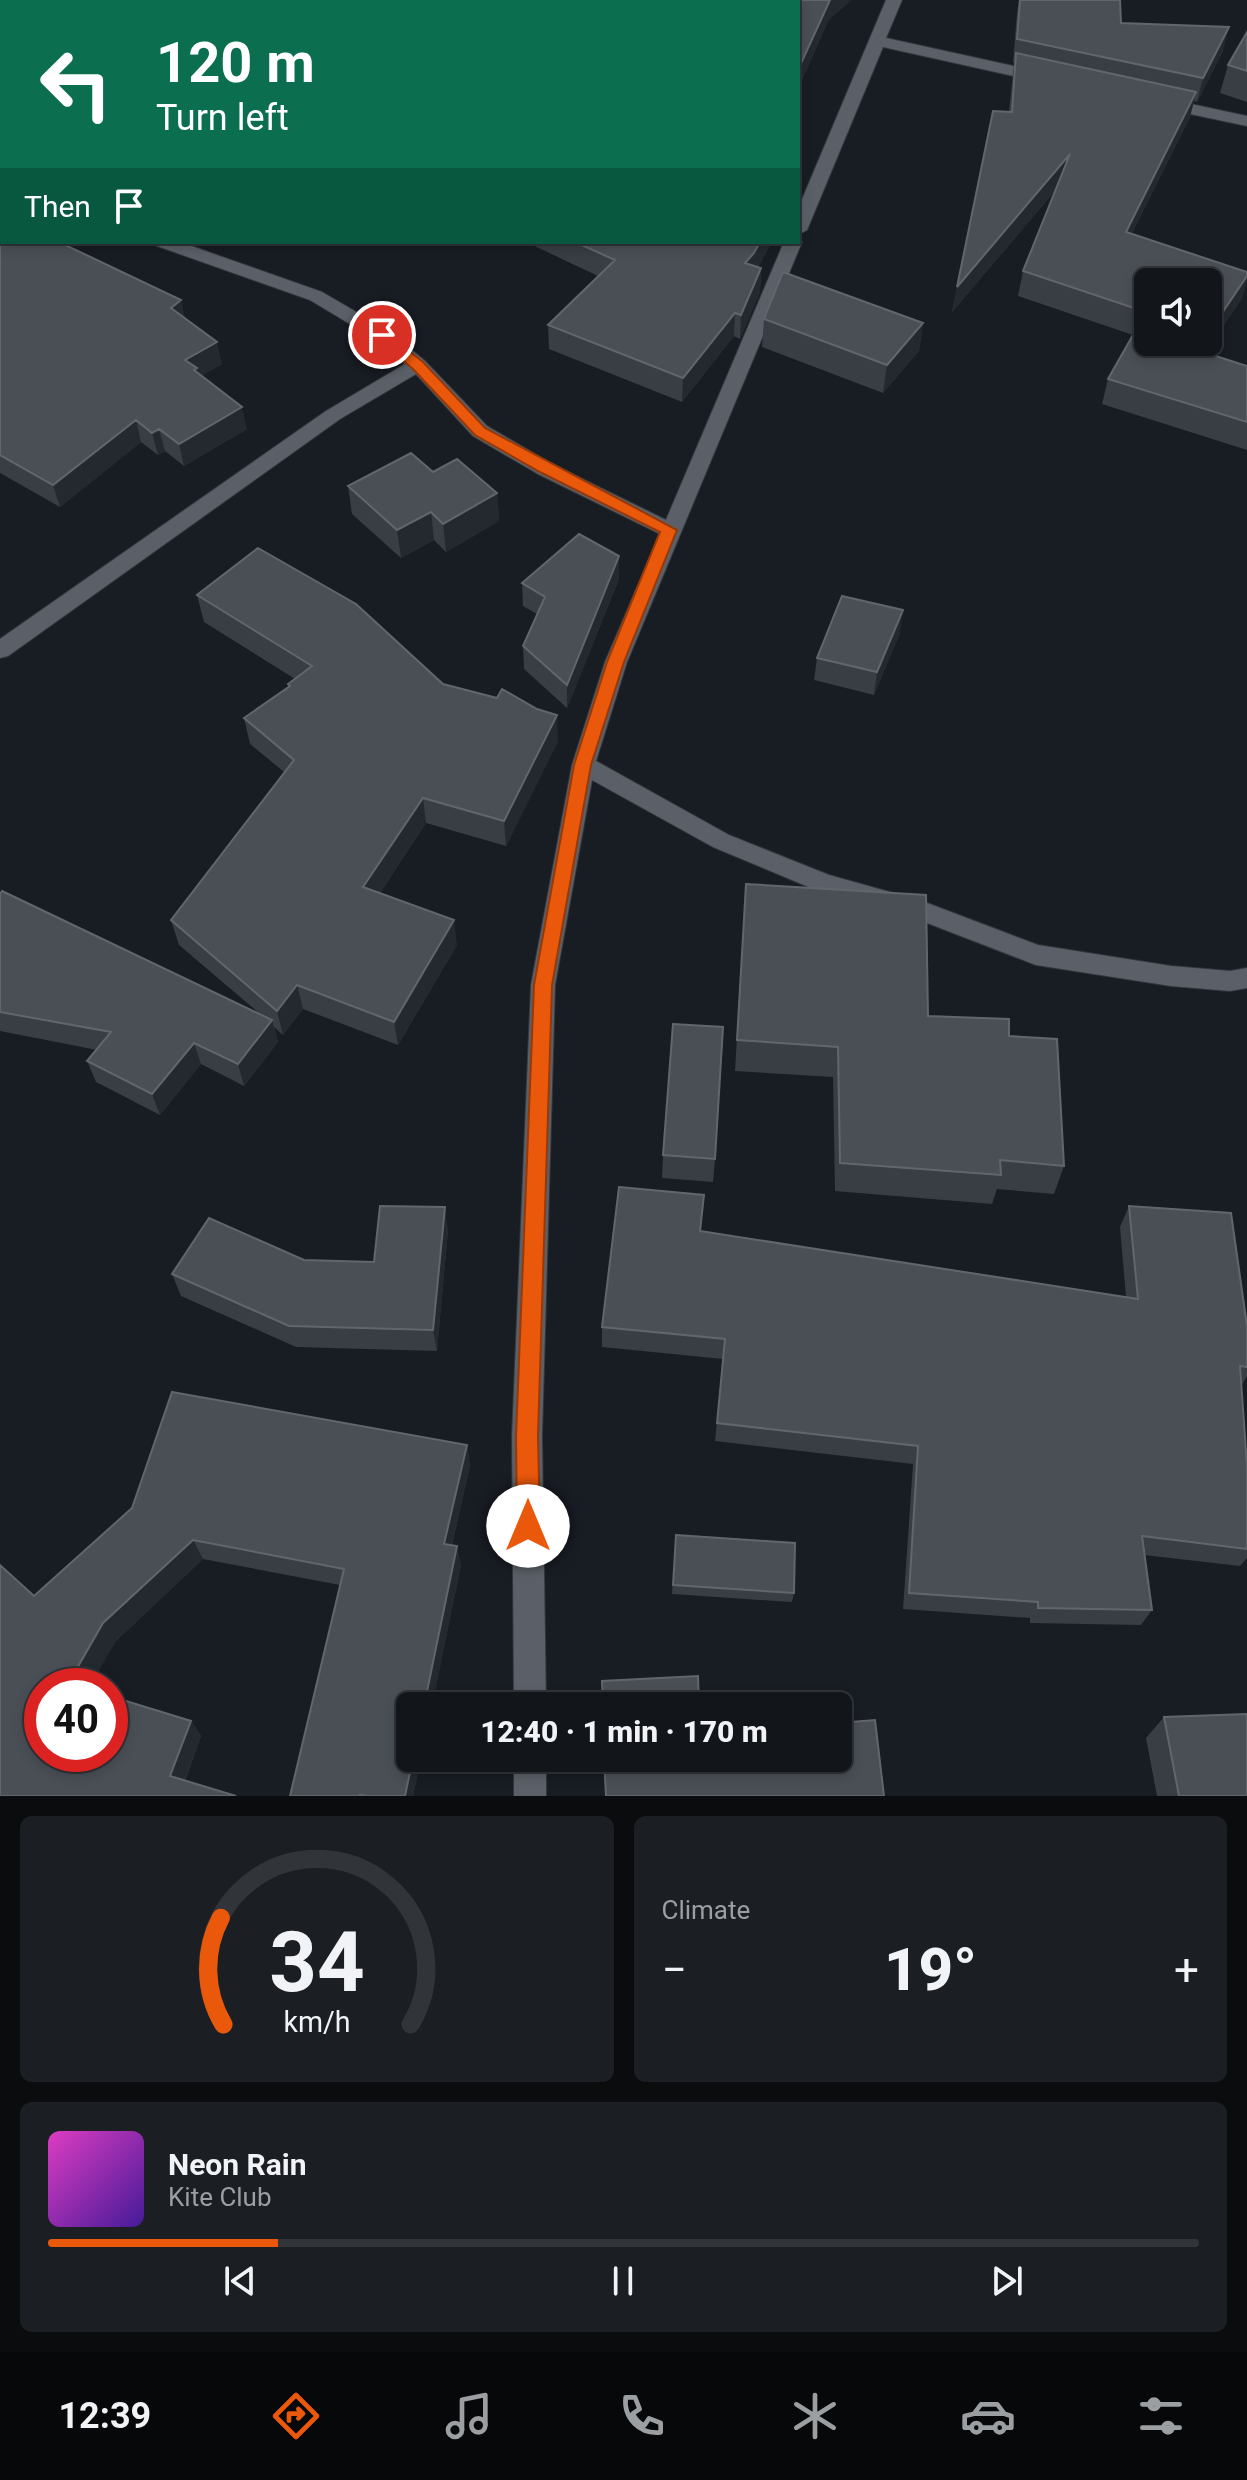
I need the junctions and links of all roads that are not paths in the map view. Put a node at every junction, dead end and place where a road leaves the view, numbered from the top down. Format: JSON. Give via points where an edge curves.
{"nodes":[{"id":1,"x":894,"y":0,"type":"edge"},
{"id":2,"x":879,"y":41,"type":"junction"},
{"id":3,"x":1064,"y":82,"type":"edge"},
{"id":4,"x":1142,"y":99,"type":"edge"},
{"id":5,"x":1247,"y":121,"type":"edge"},
{"id":6,"x":800,"y":225,"type":"edge"},
{"id":7,"x":169,"y":244,"type":"edge"},
{"id":8,"x":792,"y":244,"type":"edge"},
{"id":9,"x":418,"y":365,"type":"junction"},
{"id":10,"x":669,"y":530,"type":"junction"},
{"id":11,"x":0,"y":650,"type":"edge"},
{"id":12,"x":583,"y":765,"type":"junction"},
{"id":13,"x":1247,"y":978,"type":"edge"},
{"id":14,"x":530,"y":1692,"type":"edge"},
{"id":15,"x":530,"y":1772,"type":"edge"},
{"id":16,"x":530,"y":1796,"type":"edge"}],
"edges":[{"from":1,"to":2,"type":"street"},
{"from":2,"to":3,"type":"street"},
{"from":2,"to":6,"type":"street"},
{"from":4,"to":5,"type":"street"},
{"from":7,"to":9,"type":"street","via":[[316,296],[382,335]]},
{"from":8,"to":10,"type":"street"},
{"from":9,"to":10,"type":"street","via":[[480,431]]},
{"from":9,"to":11,"type":"street","via":[[333,415]]},
{"from":10,"to":12,"type":"street","via":[[616,662]]},
{"from":12,"to":13,"type":"street","via":[[721,841],[824,883],[913,908],[1036,955],[1171,976]]},
{"from":12,"to":14,"type":"street","via":[[543,985],[527,1436]]},
{"from":15,"to":16,"type":"street"}]}
